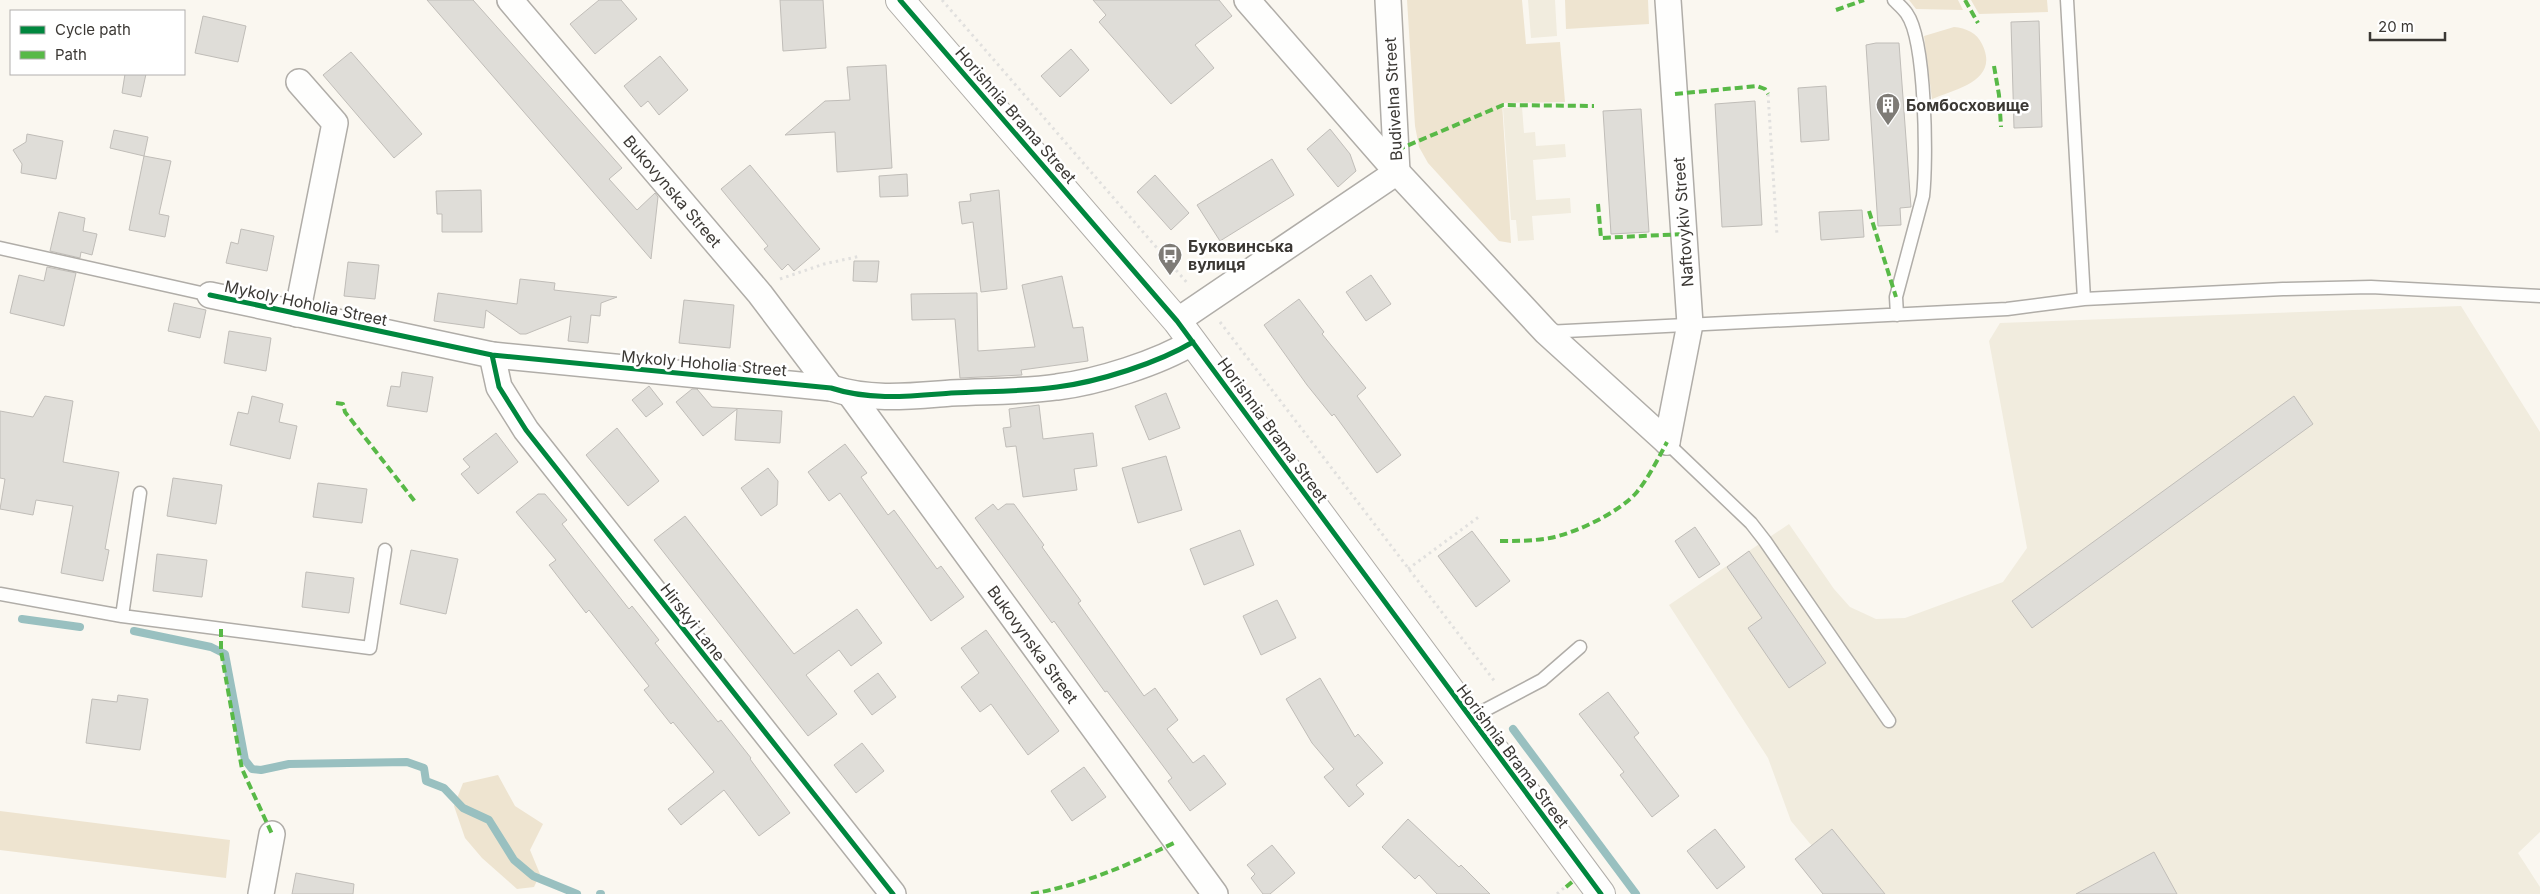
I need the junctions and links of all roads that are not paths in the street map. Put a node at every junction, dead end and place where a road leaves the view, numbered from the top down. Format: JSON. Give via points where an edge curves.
{"nodes":[{"id":1,"x":510,"y":0,"type":"edge"},
{"id":2,"x":900,"y":0,"type":"edge"},
{"id":3,"x":1247,"y":0,"type":"edge"},
{"id":4,"x":1388,"y":0,"type":"edge"},
{"id":5,"x":1668,"y":0,"type":"edge"},
{"id":6,"x":1894,"y":0,"type":"edge"},
{"id":7,"x":2067,"y":0,"type":"edge"},
{"id":8,"x":299,"y":82,"type":"dead end"},
{"id":9,"x":1397,"y":172,"type":"junction"},
{"id":10,"x":0,"y":248,"type":"edge"},
{"id":11,"x":210,"y":295,"type":"joint"},
{"id":12,"x":2540,"y":296,"type":"edge"},
{"id":13,"x":2084,"y":299,"type":"junction"},
{"id":14,"x":297,"y":314,"type":"junction"},
{"id":15,"x":1897,"y":315,"type":"junction"},
{"id":16,"x":1177,"y":320,"type":"junction"},
{"id":17,"x":1690,"y":324,"type":"junction"},
{"id":18,"x":1546,"y":332,"type":"junction"},
{"id":19,"x":1193,"y":342,"type":"junction"},
{"id":20,"x":492,"y":356,"type":"junction"},
{"id":21,"x":841,"y":391,"type":"junction"},
{"id":22,"x":1667,"y":442,"type":"junction"},
{"id":23,"x":140,"y":493,"type":"dead end"},
{"id":24,"x":385,"y":550,"type":"dead end"},
{"id":25,"x":0,"y":594,"type":"edge"},
{"id":26,"x":122,"y":616,"type":"junction"},
{"id":27,"x":1580,"y":647,"type":"dead end"},
{"id":28,"x":1470,"y":718,"type":"junction"},
{"id":29,"x":1889,"y":721,"type":"dead end"},
{"id":30,"x":272,"y":834,"type":"dead end"},
{"id":31,"x":261,"y":894,"type":"edge"},
{"id":32,"x":892,"y":894,"type":"edge"},
{"id":33,"x":1215,"y":894,"type":"edge"},
{"id":34,"x":1600,"y":894,"type":"edge"}],
"edges":[{"from":1,"to":21,"type":"street","name":"Bukovynska Street"},
{"from":2,"to":16,"type":"street","name":"Horishnia Brama Street"},
{"from":3,"to":9,"type":"street"},
{"from":4,"to":9,"type":"street","name":"Budivelna Street"},
{"from":5,"to":17,"type":"street","name":"Naftovykiv Street"},
{"from":6,"to":15,"type":"lane","via":[[1908,14],[1914,30],[1924,113],[1925,181],[1896,297]]},
{"from":7,"to":13,"type":"lane"},
{"from":8,"to":14,"type":"street","name":"Mykoly Hoholia Street","via":[[335,123]]},
{"from":9,"to":16,"type":"street","name":"Budivelna Street"},
{"from":9,"to":18,"type":"street"},
{"from":10,"to":11,"type":"lane","name":"Mykoly Hoholia Street"},
{"from":11,"to":14,"type":"street","name":"Mykoly Hoholia Street"},
{"from":12,"to":13,"type":"lane","via":[[2371,287]]},
{"from":13,"to":15,"type":"lane","via":[[2007,309]]},
{"from":14,"to":20,"type":"street","name":"Mykoly Hoholia Street"},
{"from":15,"to":17,"type":"lane"},
{"from":16,"to":19,"type":"street","name":"Horishnia Brama Street"},
{"from":17,"to":18,"type":"lane"},
{"from":17,"to":22,"type":"lane"},
{"from":18,"to":22,"type":"lane"},
{"from":19,"to":21,"type":"street","name":"Mykoly Hoholia Street","via":[[1130,370],[1058,387],[884,397]]},
{"from":19,"to":28,"type":"street","name":"Horishnia Brama Street"},
{"from":20,"to":21,"type":"street","name":"Mykoly Hoholia Street"},
{"from":20,"to":32,"type":"street","name":"Hirskyi Lane","via":[[499,388],[526,430]]},
{"from":21,"to":33,"type":"street","name":"Bukovynska Street"},
{"from":22,"to":29,"type":"lane","via":[[1751,523]]},
{"from":23,"to":26,"type":"lane"},
{"from":24,"to":26,"type":"lane","via":[[370,648]]},
{"from":25,"to":26,"type":"lane"},
{"from":27,"to":28,"type":"lane","via":[[1542,680]]},
{"from":28,"to":34,"type":"street","name":"Horishnia Brama Street"},
{"from":30,"to":31,"type":"street"}]}
